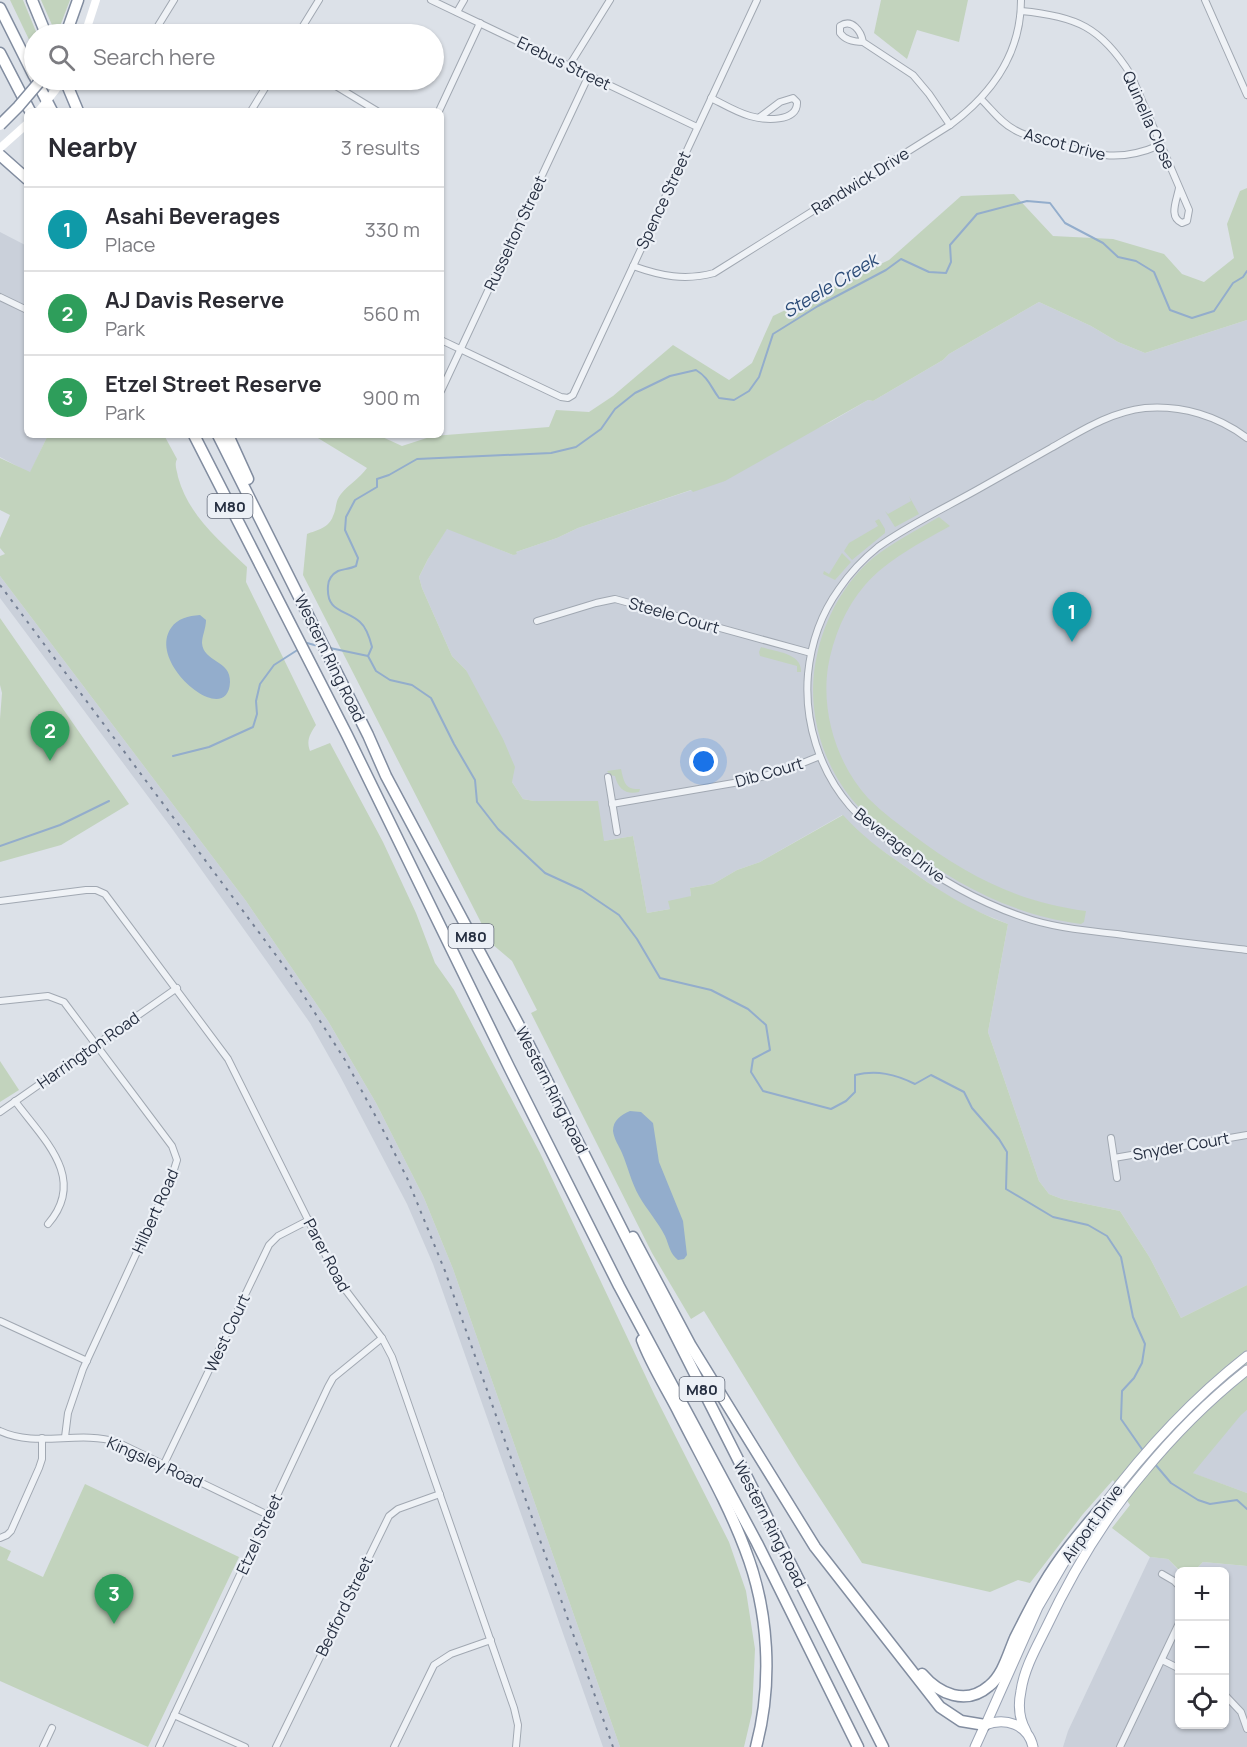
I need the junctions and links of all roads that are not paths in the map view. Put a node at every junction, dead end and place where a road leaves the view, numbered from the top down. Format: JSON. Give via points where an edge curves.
{"nodes":[{"id":1,"x":32,"y":0,"type":"edge"},
{"id":2,"x":78,"y":0,"type":"edge"},
{"id":3,"x":96,"y":0,"type":"edge"},
{"id":4,"x":174,"y":0,"type":"edge"},
{"id":5,"x":319,"y":0,"type":"edge"},
{"id":6,"x":431,"y":0,"type":"edge"},
{"id":7,"x":464,"y":0,"type":"edge"},
{"id":8,"x":610,"y":0,"type":"edge"},
{"id":9,"x":757,"y":0,"type":"edge"},
{"id":10,"x":1021,"y":0,"type":"edge"},
{"id":11,"x":1205,"y":0,"type":"edge"},
{"id":12,"x":0,"y":8,"type":"edge"},
{"id":13,"x":1021,"y":11,"type":"junction"},
{"id":14,"x":457,"y":12,"type":"junction"},
{"id":15,"x":480,"y":23,"type":"junction"},
{"id":16,"x":42,"y":24,"type":"edge"},
{"id":17,"x":70,"y":24,"type":"edge"},
{"id":18,"x":88,"y":24,"type":"edge"},
{"id":19,"x":159,"y":24,"type":"edge"},
{"id":20,"x":304,"y":24,"type":"edge"},
{"id":21,"x":864,"y":42,"type":"dead end"},
{"id":22,"x":0,"y":53,"type":"edge"},
{"id":23,"x":24,"y":56,"type":"edge"},
{"id":24,"x":569,"y":66,"type":"junction"},
{"id":25,"x":589,"y":75,"type":"junction"},
{"id":26,"x":32,"y":90,"type":"edge"},
{"id":27,"x":41,"y":90,"type":"edge"},
{"id":28,"x":56,"y":90,"type":"edge"},
{"id":29,"x":69,"y":90,"type":"edge"},
{"id":30,"x":264,"y":90,"type":"edge"},
{"id":31,"x":342,"y":90,"type":"edge"},
{"id":32,"x":1247,"y":95,"type":"edge"},
{"id":33,"x":711,"y":98,"type":"junction"},
{"id":34,"x":981,"y":99,"type":"junction"},
{"id":35,"x":28,"y":108,"type":"edge"},
{"id":36,"x":41,"y":108,"type":"edge"},
{"id":37,"x":50,"y":108,"type":"edge"},
{"id":38,"x":77,"y":108,"type":"edge"},
{"id":39,"x":253,"y":108,"type":"edge"},
{"id":40,"x":372,"y":108,"type":"edge"},
{"id":41,"x":440,"y":108,"type":"edge"},
{"id":42,"x":760,"y":117,"type":"junction"},
{"id":43,"x":0,"y":124,"type":"edge"},
{"id":44,"x":950,"y":125,"type":"junction"},
{"id":45,"x":24,"y":127,"type":"edge"},
{"id":46,"x":697,"y":127,"type":"junction"},
{"id":47,"x":1160,"y":145,"type":"junction"},
{"id":48,"x":0,"y":148,"type":"edge"},
{"id":49,"x":0,"y":155,"type":"edge"},
{"id":50,"x":24,"y":176,"type":"edge"},
{"id":51,"x":1179,"y":188,"type":"junction"},
{"id":52,"x":633,"y":266,"type":"junction"},
{"id":53,"x":0,"y":297,"type":"edge"},
{"id":54,"x":24,"y":309,"type":"edge"},
{"id":55,"x":444,"y":341,"type":"edge"},
{"id":56,"x":460,"y":349,"type":"junction"},
{"id":57,"x":444,"y":384,"type":"edge"},
{"id":58,"x":188,"y":438,"type":"edge"},
{"id":59,"x":196,"y":438,"type":"edge"},
{"id":60,"x":220,"y":438,"type":"edge"},
{"id":61,"x":229,"y":438,"type":"edge"},
{"id":62,"x":1247,"y":438,"type":"edge"},
{"id":63,"x":289,"y":576,"type":"junction"},
{"id":64,"x":266,"y":577,"type":"junction"},
{"id":65,"x":537,"y":621,"type":"dead end"},
{"id":66,"x":811,"y":653,"type":"junction"},
{"id":67,"x":820,"y":756,"type":"junction"},
{"id":68,"x":608,"y":777,"type":"dead end"},
{"id":69,"x":612,"y":804,"type":"junction"},
{"id":70,"x":617,"y":832,"type":"dead end"},
{"id":71,"x":0,"y":901,"type":"edge"},
{"id":72,"x":1247,"y":950,"type":"edge"},
{"id":73,"x":177,"y":988,"type":"junction"},
{"id":74,"x":0,"y":1001,"type":"edge"},
{"id":75,"x":522,"y":1031,"type":"junction"},
{"id":76,"x":97,"y":1044,"type":"junction"},
{"id":77,"x":15,"y":1101,"type":"junction"},
{"id":78,"x":0,"y":1112,"type":"edge"},
{"id":79,"x":1247,"y":1135,"type":"edge"},
{"id":80,"x":1111,"y":1138,"type":"dead end"},
{"id":81,"x":1114,"y":1158,"type":"junction"},
{"id":82,"x":1117,"y":1178,"type":"dead end"},
{"id":83,"x":309,"y":1220,"type":"junction"},
{"id":84,"x":48,"y":1224,"type":"dead end"},
{"id":85,"x":619,"y":1286,"type":"junction"},
{"id":86,"x":0,"y":1321,"type":"edge"},
{"id":87,"x":382,"y":1338,"type":"junction"},
{"id":88,"x":1247,"y":1356,"type":"edge"},
{"id":89,"x":87,"y":1361,"type":"junction"},
{"id":90,"x":1247,"y":1370,"type":"edge"},
{"id":91,"x":0,"y":1431,"type":"edge"},
{"id":92,"x":65,"y":1437,"type":"junction"},
{"id":93,"x":42,"y":1438,"type":"junction"},
{"id":94,"x":164,"y":1464,"type":"junction"},
{"id":95,"x":440,"y":1494,"type":"junction"},
{"id":96,"x":1107,"y":1501,"type":"junction"},
{"id":97,"x":268,"y":1515,"type":"junction"},
{"id":98,"x":0,"y":1538,"type":"edge"},
{"id":99,"x":1162,"y":1574,"type":"dead end"},
{"id":100,"x":1175,"y":1582,"type":"edge"},
{"id":101,"x":867,"y":1614,"type":"junction"},
{"id":102,"x":1175,"y":1631,"type":"edge"},
{"id":103,"x":491,"y":1640,"type":"junction"},
{"id":104,"x":1162,"y":1660,"type":"junction"},
{"id":105,"x":1175,"y":1667,"type":"edge"},
{"id":106,"x":1229,"y":1699,"type":"edge"},
{"id":107,"x":174,"y":1715,"type":"junction"},
{"id":108,"x":985,"y":1725,"type":"junction"},
{"id":109,"x":52,"y":1728,"type":"dead end"},
{"id":110,"x":1247,"y":1729,"type":"edge"},
{"id":111,"x":1026,"y":1731,"type":"junction"},
{"id":112,"x":43,"y":1747,"type":"edge"},
{"id":113,"x":159,"y":1747,"type":"edge"},
{"id":114,"x":245,"y":1747,"type":"edge"},
{"id":115,"x":276,"y":1747,"type":"edge"},
{"id":116,"x":394,"y":1747,"type":"edge"},
{"id":117,"x":516,"y":1747,"type":"edge"},
{"id":118,"x":756,"y":1747,"type":"edge"},
{"id":119,"x":858,"y":1747,"type":"edge"},
{"id":120,"x":883,"y":1747,"type":"edge"},
{"id":121,"x":975,"y":1747,"type":"edge"},
{"id":122,"x":1033,"y":1747,"type":"edge"},
{"id":123,"x":1120,"y":1747,"type":"edge"}],
"edges":[{"from":1,"to":16,"type":"highway"},
{"from":2,"to":17,"type":"highway"},
{"from":3,"to":18,"type":"main road"},
{"from":4,"to":19,"type":"street"},
{"from":5,"to":20,"type":"street"},
{"from":6,"to":14,"type":"street","name":"Erebus Street"},
{"from":7,"to":14,"type":"street"},
{"from":8,"to":24,"type":"street"},
{"from":9,"to":33,"type":"street","name":"Spence Street"},
{"from":10,"to":13,"type":"street","name":"Randwick Drive"},
{"from":11,"to":32,"type":"street"},
{"from":12,"to":23,"type":"highway"},
{"from":13,"to":34,"type":"street","name":"Randwick Drive","via":[[1009,57]]},
{"from":13,"to":47,"type":"street","name":"Quinella Close","via":[[1074,21],[1106,42],[1131,75]]},
{"from":14,"to":15,"type":"street","name":"Erebus Street"},
{"from":15,"to":24,"type":"street","name":"Erebus Street"},
{"from":15,"to":41,"type":"street"},
{"from":21,"to":44,"type":"street","via":[[913,75]]},
{"from":22,"to":35,"type":"highway"},
{"from":24,"to":25,"type":"street","name":"Erebus Street"},
{"from":25,"to":46,"type":"street","name":"Erebus Street"},
{"from":25,"to":56,"type":"street","name":"Russelton Street"},
{"from":26,"to":43,"type":"highway","bridge":true},
{"from":27,"to":37,"type":"highway"},
{"from":28,"to":36,"type":"main road","bridge":true},
{"from":29,"to":38,"type":"highway"},
{"from":30,"to":39,"type":"street"},
{"from":31,"to":40,"type":"street"},
{"from":33,"to":42,"type":"street"},
{"from":33,"to":46,"type":"street","name":"Spence Street"},
{"from":34,"to":44,"type":"street","name":"Randwick Drive"},
{"from":34,"to":47,"type":"street","name":"Ascot Drive","via":[[1015,131],[1097,155],[1121,157]]},
{"from":42,"to":42,"type":"street","via":[[787,98],[797,102],[795,112],[788,116]]},
{"from":44,"to":52,"type":"street","name":"Randwick Drive","via":[[714,273],[676,278]]},
{"from":45,"to":48,"type":"main road"},
{"from":46,"to":52,"type":"street","name":"Spence Street"},
{"from":47,"to":51,"type":"street","name":"Quinella Close"},
{"from":49,"to":50,"type":"highway"},
{"from":51,"to":51,"type":"street","name":"Quinella Close","via":[[1189,210],[1187,221],[1182,223],[1174,216]]},
{"from":52,"to":56,"type":"street","name":"Spence Street","via":[[573,395],[568,398]]},
{"from":53,"to":54,"type":"street"},
{"from":55,"to":56,"type":"street"},
{"from":56,"to":57,"type":"street","name":"Russelton Street"},
{"from":58,"to":64,"type":"highway"},
{"from":59,"to":64,"type":"highway","name":"Western Ring Road","number":"M80"},
{"from":60,"to":63,"type":"highway","name":"Western Ring Road","number":"M80"},
{"from":61,"to":63,"type":"highway"},
{"from":62,"to":66,"type":"street","name":"Beverage Drive","via":[[1218,420],[1174,408],[1144,408],[1096,422],[876,549],[837,591]]},
{"from":63,"to":75,"type":"highway","name":"Western Ring Road","number":"M80","via":[[419,841]]},
{"from":64,"to":85,"type":"highway","name":"Western Ring Road","number":"M80"},
{"from":65,"to":66,"type":"street","name":"Steele Court","via":[[615,599]]},
{"from":66,"to":67,"type":"street","name":"Beverage Drive","via":[[808,704]]},
{"from":67,"to":69,"type":"street","name":"Dib Court","via":[[751,780]]},
{"from":67,"to":72,"type":"street","name":"Beverage Drive","via":[[839,792],[864,820],[941,879],[992,906],[1059,926]]},
{"from":68,"to":69,"type":"street"},
{"from":69,"to":70,"type":"street"},
{"from":71,"to":73,"type":"street","name":"Parer Road","via":[[86,890],[102,892]]},
{"from":73,"to":76,"type":"street","name":"Harrington Road"},
{"from":73,"to":83,"type":"street","name":"Parer Road","via":[[228,1059]]},
{"from":74,"to":76,"type":"street","name":"Hilbert Road","via":[[57,997]]},
{"from":75,"to":101,"type":"highway","via":[[691,1346],[815,1547]]},
{"from":75,"to":120,"type":"highway","name":"Western Ring Road","number":"M80"},
{"from":76,"to":77,"type":"street","name":"Harrington Road"},
{"from":76,"to":89,"type":"street","name":"Hilbert Road","via":[[172,1146],[177,1164]]},
{"from":77,"to":78,"type":"street","name":"Harrington Road"},
{"from":77,"to":84,"type":"street","via":[[55,1155],[65,1180],[63,1203]]},
{"from":79,"to":81,"type":"street","name":"Snyder Court"},
{"from":80,"to":81,"type":"street","name":"Snyder Court"},
{"from":81,"to":82,"type":"street","name":"Snyder Court"},
{"from":83,"to":87,"type":"street","name":"Parer Road","via":[[341,1286]]},
{"from":83,"to":94,"type":"street","name":"West Court","via":[[268,1245]]},
{"from":85,"to":118,"type":"highway","via":[[753,1572],[766,1658],[765,1704]]},
{"from":85,"to":119,"type":"highway","name":"Western Ring Road","number":"M80","via":[[757,1542]]},
{"from":86,"to":89,"type":"street"},
{"from":87,"to":95,"type":"street","name":"Parer Road"},
{"from":87,"to":97,"type":"street","name":"Etzel Street","via":[[333,1378]]},
{"from":88,"to":96,"type":"main road","name":"Airport Drive","via":[[1170,1426]]},
{"from":89,"to":92,"type":"street","name":"Hilbert Road","via":[[68,1413]]},
{"from":90,"to":111,"type":"main road","name":"Airport Drive","via":[[1176,1435],[1101,1528],[1067,1585],[1026,1671],[1020,1701]]},
{"from":91,"to":93,"type":"street","name":"Kingsley Road","via":[[21,1438]]},
{"from":92,"to":93,"type":"street","name":"Kingsley Road"},
{"from":92,"to":94,"type":"street","name":"Kingsley Road","via":[[110,1440]]},
{"from":93,"to":98,"type":"street","via":[[39,1468],[11,1531]]},
{"from":94,"to":97,"type":"street","name":"Kingsley Road"},
{"from":95,"to":103,"type":"street","name":"Parer Road"},
{"from":95,"to":115,"type":"street","name":"Bedford Street","via":[[389,1516]]},
{"from":96,"to":101,"type":"highway","via":[[1043,1584],[1001,1670],[983,1691],[961,1697],[936,1688]]},
{"from":96,"to":108,"type":"main road","name":"Airport Drive","via":[[1042,1600]]},
{"from":97,"to":107,"type":"street","name":"Etzel Street"},
{"from":99,"to":100,"type":"street"},
{"from":101,"to":108,"type":"highway","via":[[940,1707],[961,1721]]},
{"from":102,"to":104,"type":"street"},
{"from":103,"to":116,"type":"street","via":[[451,1654],[434,1665]]},
{"from":103,"to":117,"type":"street","name":"Parer Road","via":[[517,1718]]},
{"from":104,"to":105,"type":"street"},
{"from":104,"to":123,"type":"street"},
{"from":106,"to":110,"type":"street","via":[[1241,1712]]},
{"from":107,"to":113,"type":"street","name":"Etzel Street"},
{"from":107,"to":114,"type":"street"},
{"from":108,"to":111,"type":"main road","via":[[1013,1723]]},
{"from":108,"to":121,"type":"main road","name":"Airport Drive"},
{"from":109,"to":112,"type":"street"},
{"from":111,"to":122,"type":"main road","name":"Airport Drive"}]}
